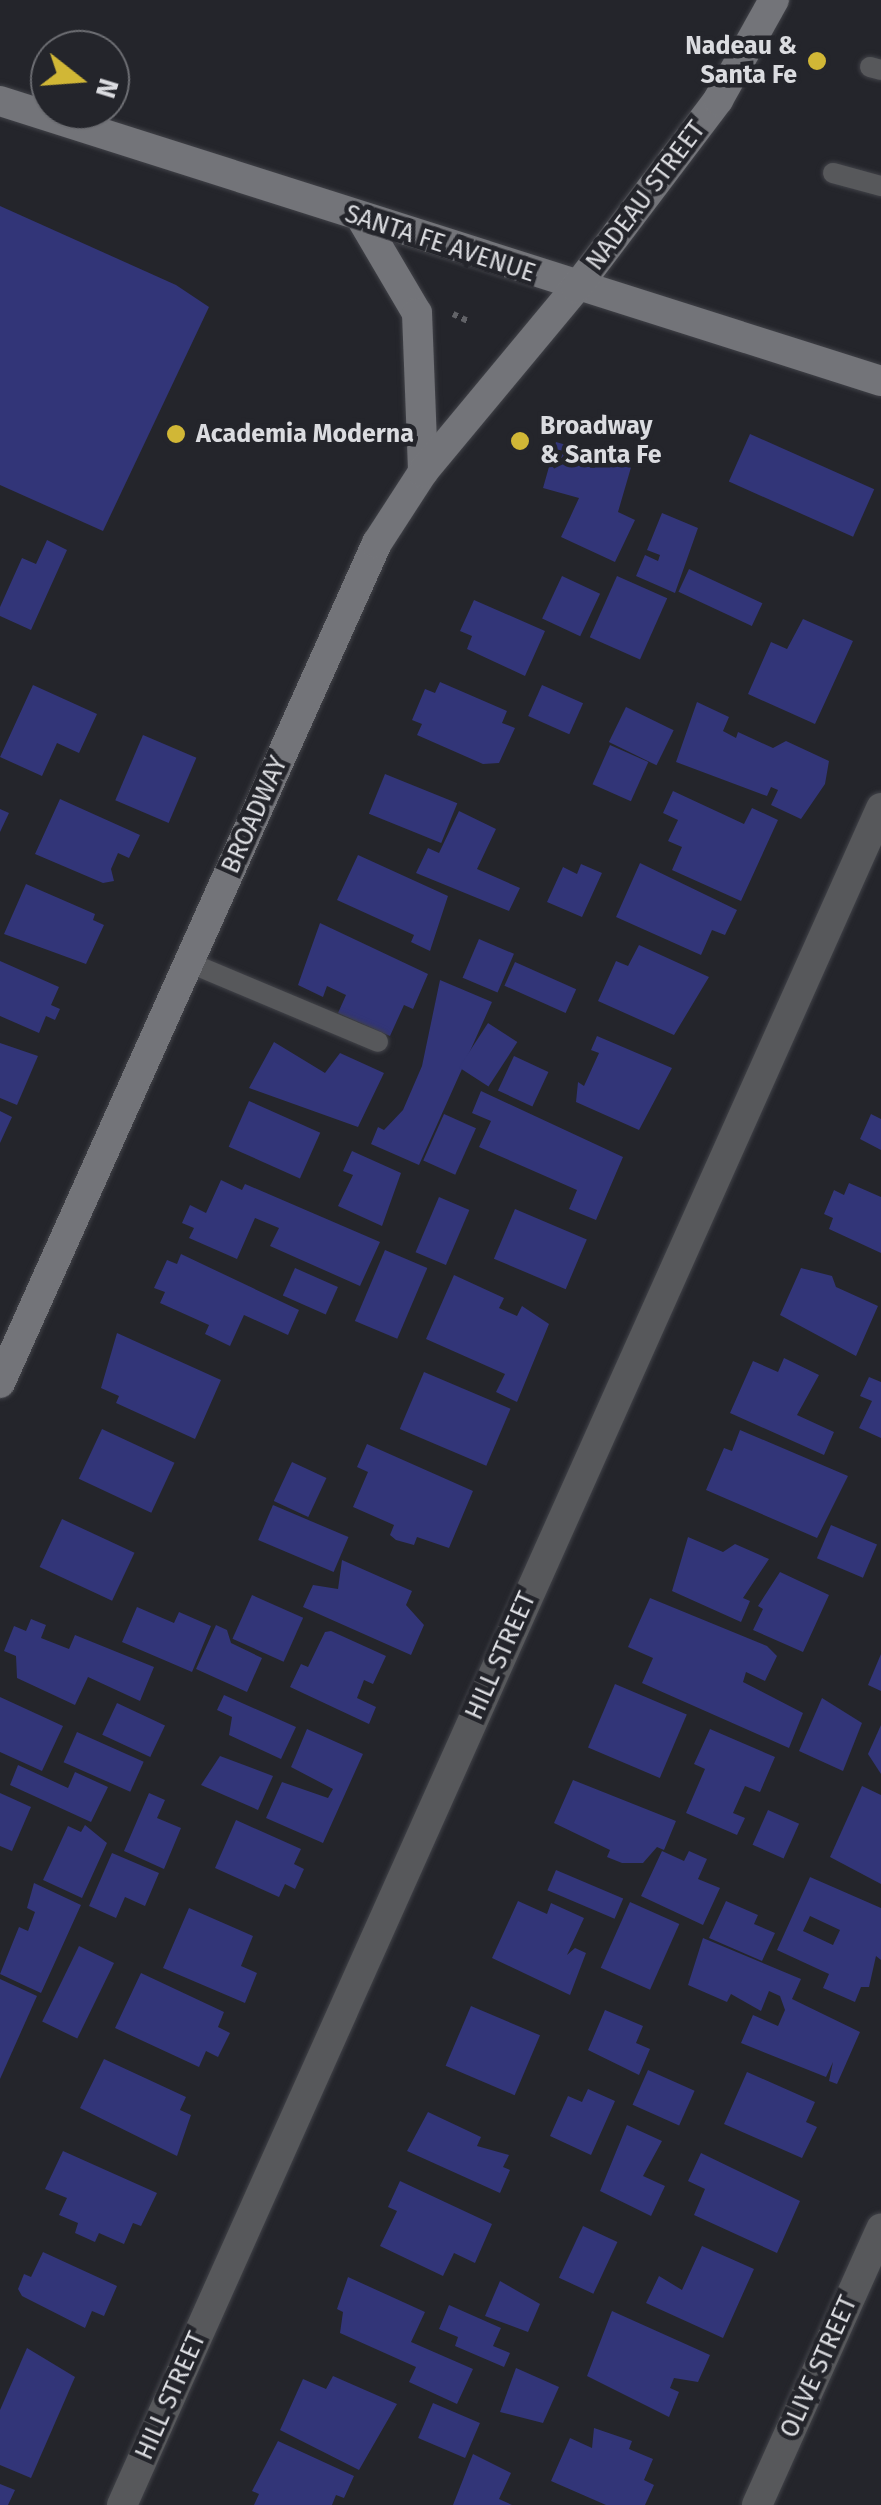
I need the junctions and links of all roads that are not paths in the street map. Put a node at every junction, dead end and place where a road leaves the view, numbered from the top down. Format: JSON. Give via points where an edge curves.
{"nodes":[{"id":1,"x":774,"y":0,"type":"edge"},
{"id":2,"x":0,"y":101,"type":"edge"},
{"id":3,"x":833,"y":173,"type":"dead end"},
{"id":4,"x":881,"y":186,"type":"edge"},
{"id":5,"x":361,"y":218,"type":"junction"},
{"id":6,"x":576,"y":288,"type":"junction"},
{"id":7,"x":881,"y":381,"type":"edge"},
{"id":8,"x":423,"y":472,"type":"junction"},
{"id":9,"x":881,"y":808,"type":"edge"},
{"id":10,"x":188,"y":962,"type":"junction"},
{"id":11,"x":378,"y":1042,"type":"dead end"},
{"id":12,"x":0,"y":1383,"type":"edge"},
{"id":13,"x":881,"y":2229,"type":"edge"},
{"id":14,"x":122,"y":2505,"type":"edge"},
{"id":15,"x":757,"y":2505,"type":"edge"}],
"edges":[{"from":1,"to":6,"type":"main road","name":"NADEAU STREET","via":[[718,100]]},
{"from":2,"to":5,"type":"main road","name":"SANTA FE AVENUE"},
{"from":3,"to":4,"type":"lane"},
{"from":5,"to":6,"type":"main road","name":"SANTA FE AVENUE"},
{"from":5,"to":8,"type":"main road","via":[[417,313]]},
{"from":6,"to":7,"type":"main road","name":"SANTA FE AVENUE"},
{"from":6,"to":8,"type":"main road","name":"BROADWAY"},
{"from":8,"to":10,"type":"main road","name":"BROADWAY","via":[[377,543]]},
{"from":9,"to":14,"type":"street","name":"HILL STREET"},
{"from":10,"to":11,"type":"lane"},
{"from":10,"to":12,"type":"main road","name":"BROADWAY"},
{"from":13,"to":15,"type":"street","name":"OLIVE STREET"}]}
